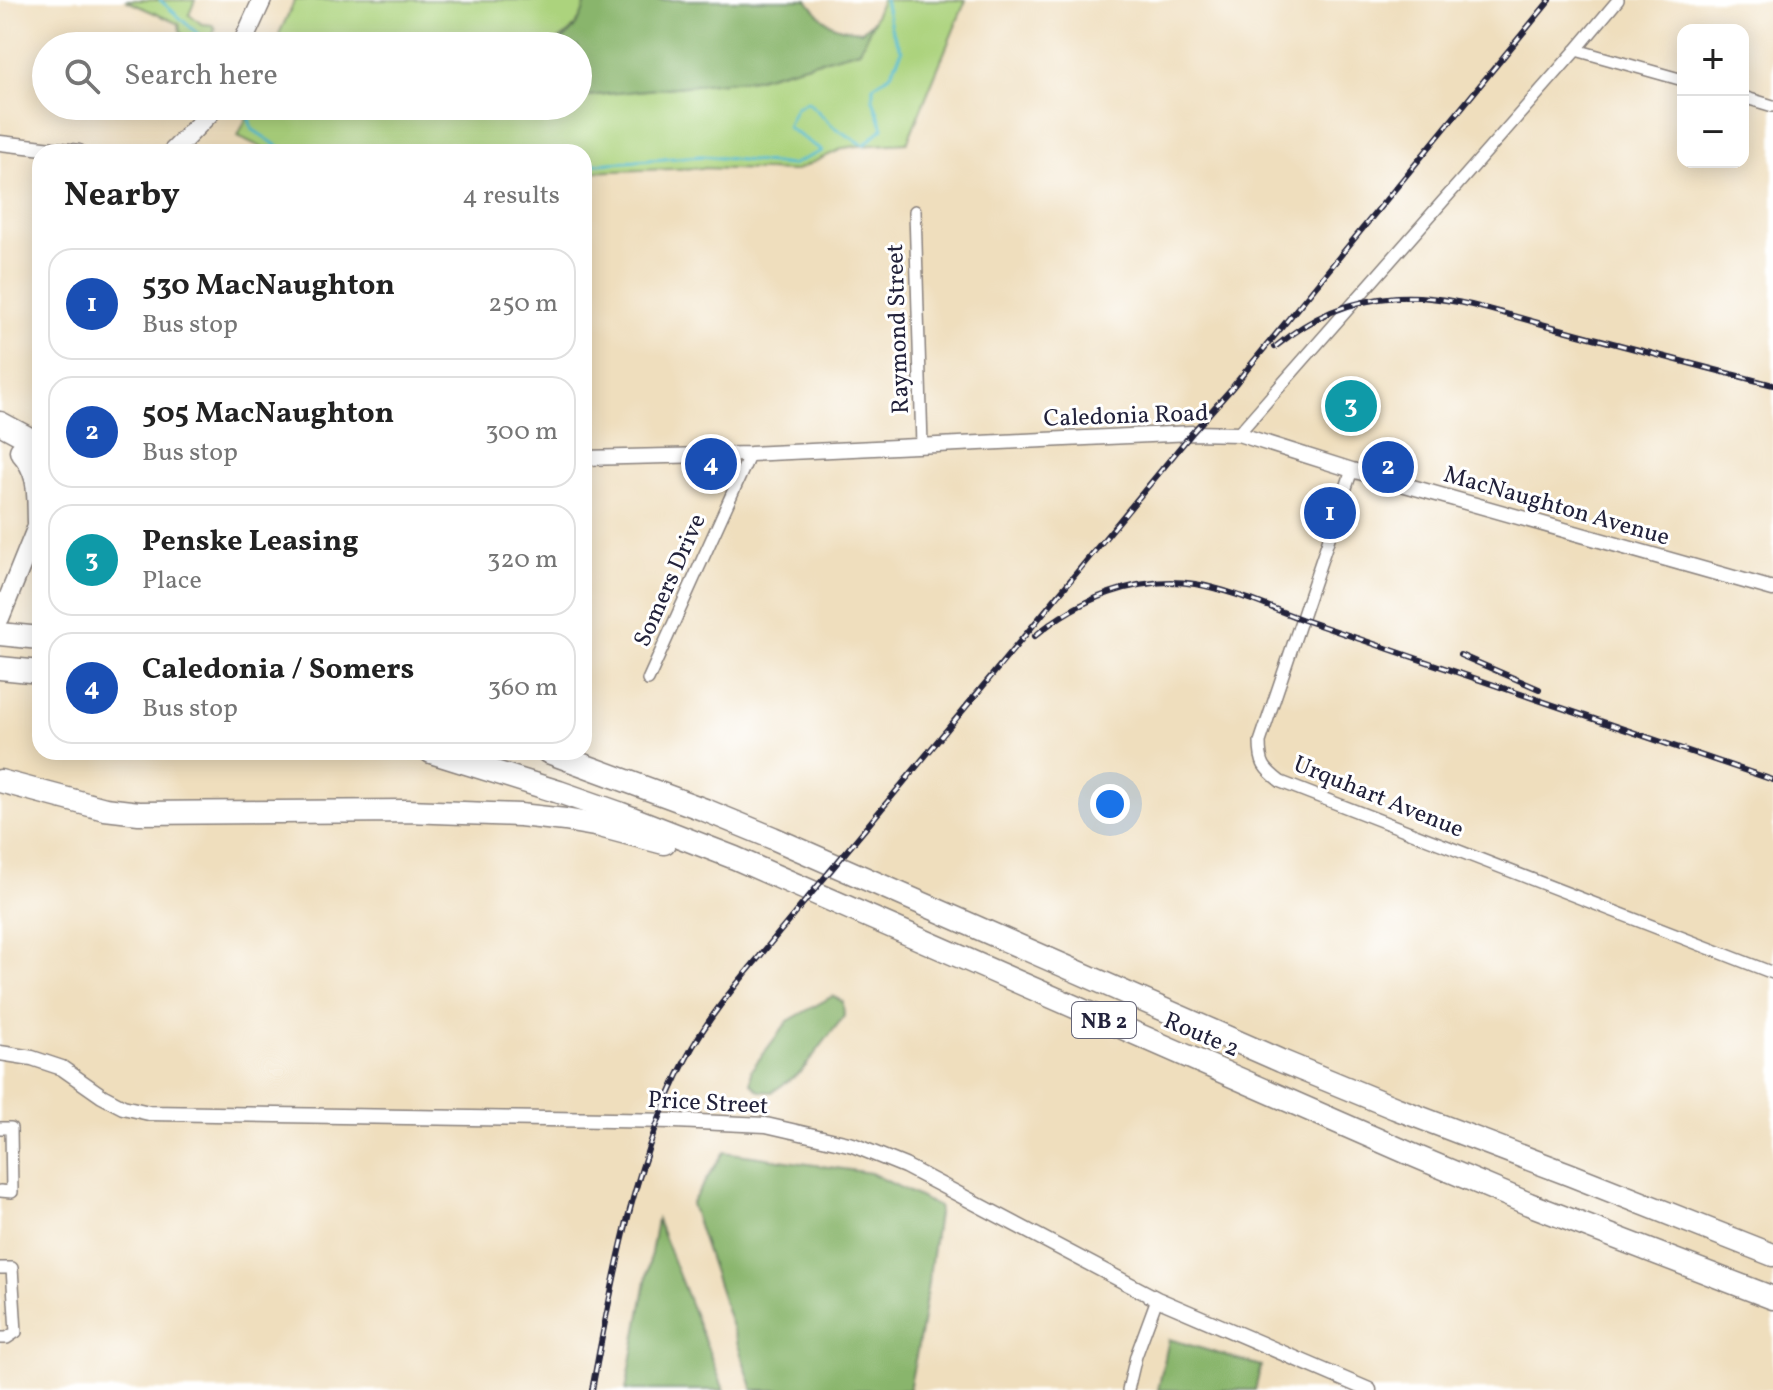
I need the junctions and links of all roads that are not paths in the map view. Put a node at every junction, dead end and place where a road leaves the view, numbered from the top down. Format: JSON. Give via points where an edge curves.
{"nodes":[{"id":1,"x":262,"y":0,"type":"edge"},
{"id":2,"x":1618,"y":0,"type":"edge"},
{"id":3,"x":247,"y":32,"type":"edge"},
{"id":4,"x":1576,"y":50,"type":"junction"},
{"id":5,"x":1677,"y":78,"type":"edge"},
{"id":6,"x":1749,"y":99,"type":"edge"},
{"id":7,"x":1773,"y":106,"type":"edge"},
{"id":8,"x":202,"y":120,"type":"edge"},
{"id":9,"x":207,"y":120,"type":"edge"},
{"id":10,"x":0,"y":143,"type":"edge"},
{"id":11,"x":179,"y":144,"type":"edge"},
{"id":12,"x":197,"y":144,"type":"edge"},
{"id":13,"x":32,"y":147,"type":"edge"},
{"id":14,"x":915,"y":211,"type":"dead end"},
{"id":15,"x":0,"y":423,"type":"edge"},
{"id":16,"x":1238,"y":434,"type":"junction"},
{"id":17,"x":0,"y":440,"type":"edge"},
{"id":18,"x":922,"y":445,"type":"junction"},
{"id":19,"x":32,"y":446,"type":"edge"},
{"id":20,"x":32,"y":447,"type":"edge"},
{"id":21,"x":750,"y":454,"type":"junction"},
{"id":22,"x":592,"y":458,"type":"edge"},
{"id":23,"x":1352,"y":470,"type":"junction"},
{"id":24,"x":32,"y":546,"type":"edge"},
{"id":25,"x":1773,"y":589,"type":"edge"},
{"id":26,"x":5,"y":629,"type":"edge"},
{"id":27,"x":32,"y":636,"type":"edge"},
{"id":28,"x":1,"y":668,"type":"edge"},
{"id":29,"x":32,"y":671,"type":"edge"},
{"id":30,"x":648,"y":680,"type":"dead end"},
{"id":31,"x":592,"y":758,"type":"edge"},
{"id":32,"x":457,"y":760,"type":"edge"},
{"id":33,"x":570,"y":760,"type":"edge"},
{"id":34,"x":0,"y":781,"type":"edge"},
{"id":35,"x":659,"y":793,"type":"junction"},
{"id":36,"x":789,"y":883,"type":"junction"},
{"id":37,"x":1773,"y":973,"type":"edge"},
{"id":38,"x":0,"y":1053,"type":"edge"},
{"id":39,"x":0,"y":1128,"type":"edge"},
{"id":40,"x":0,"y":1191,"type":"edge"},
{"id":41,"x":1773,"y":1255,"type":"edge"},
{"id":42,"x":0,"y":1268,"type":"edge"},
{"id":43,"x":1773,"y":1298,"type":"edge"},
{"id":44,"x":1157,"y":1299,"type":"junction"},
{"id":45,"x":0,"y":1338,"type":"edge"},
{"id":46,"x":1128,"y":1390,"type":"edge"},
{"id":47,"x":1369,"y":1390,"type":"edge"}],
"edges":[{"from":1,"to":3,"type":"main road"},
{"from":2,"to":4,"type":"street","name":"Caledonia Road"},
{"from":4,"to":5,"type":"street"},
{"from":4,"to":16,"type":"street","name":"Caledonia Road"},
{"from":6,"to":7,"type":"street"},
{"from":8,"to":11,"type":"main road"},
{"from":9,"to":12,"type":"main road"},
{"from":10,"to":13,"type":"street"},
{"from":14,"to":18,"type":"street","name":"Raymond Street"},
{"from":15,"to":19,"type":"highway"},
{"from":16,"to":18,"type":"street","name":"Caledonia Road"},
{"from":16,"to":23,"type":"street","name":"MacNaughton Avenue"},
{"from":17,"to":20,"type":"highway"},
{"from":18,"to":21,"type":"street","name":"Caledonia Road"},
{"from":21,"to":22,"type":"street","name":"Caledonia Road"},
{"from":21,"to":30,"type":"street","name":"Somers Drive"},
{"from":23,"to":25,"type":"street","name":"MacNaughton Avenue"},
{"from":23,"to":37,"type":"street","name":"Urquhart Avenue","via":[[1260,742],[1267,771],[1281,782]]},
{"from":24,"to":26,"type":"main road"},
{"from":26,"to":27,"type":"highway"},
{"from":28,"to":29,"type":"highway"},
{"from":31,"to":35,"type":"highway"},
{"from":32,"to":36,"type":"highway","name":"Route 2","number":"NB 2","via":[[619,813]]},
{"from":33,"to":35,"type":"highway","name":"Route 2","number":"NB 2"},
{"from":34,"to":36,"type":"highway","via":[[93,807],[139,813],[471,812],[565,820],[694,852]]},
{"from":35,"to":41,"type":"highway","name":"Route 2","number":"NB 2","via":[[1321,1078]]},
{"from":36,"to":43,"type":"highway","name":"Route 2","number":"NB 2","via":[[1415,1156]]},
{"from":38,"to":44,"type":"street","name":"Price Street","via":[[62,1068],[123,1107],[149,1113],[766,1125],[853,1145],[905,1166]]},
{"from":39,"to":40,"type":"street","via":[[11,1128],[12,1192]]},
{"from":42,"to":45,"type":"street","via":[[12,1268],[16,1332]]},
{"from":44,"to":46,"type":"street"},
{"from":44,"to":47,"type":"street","name":"Price Street"}]}
